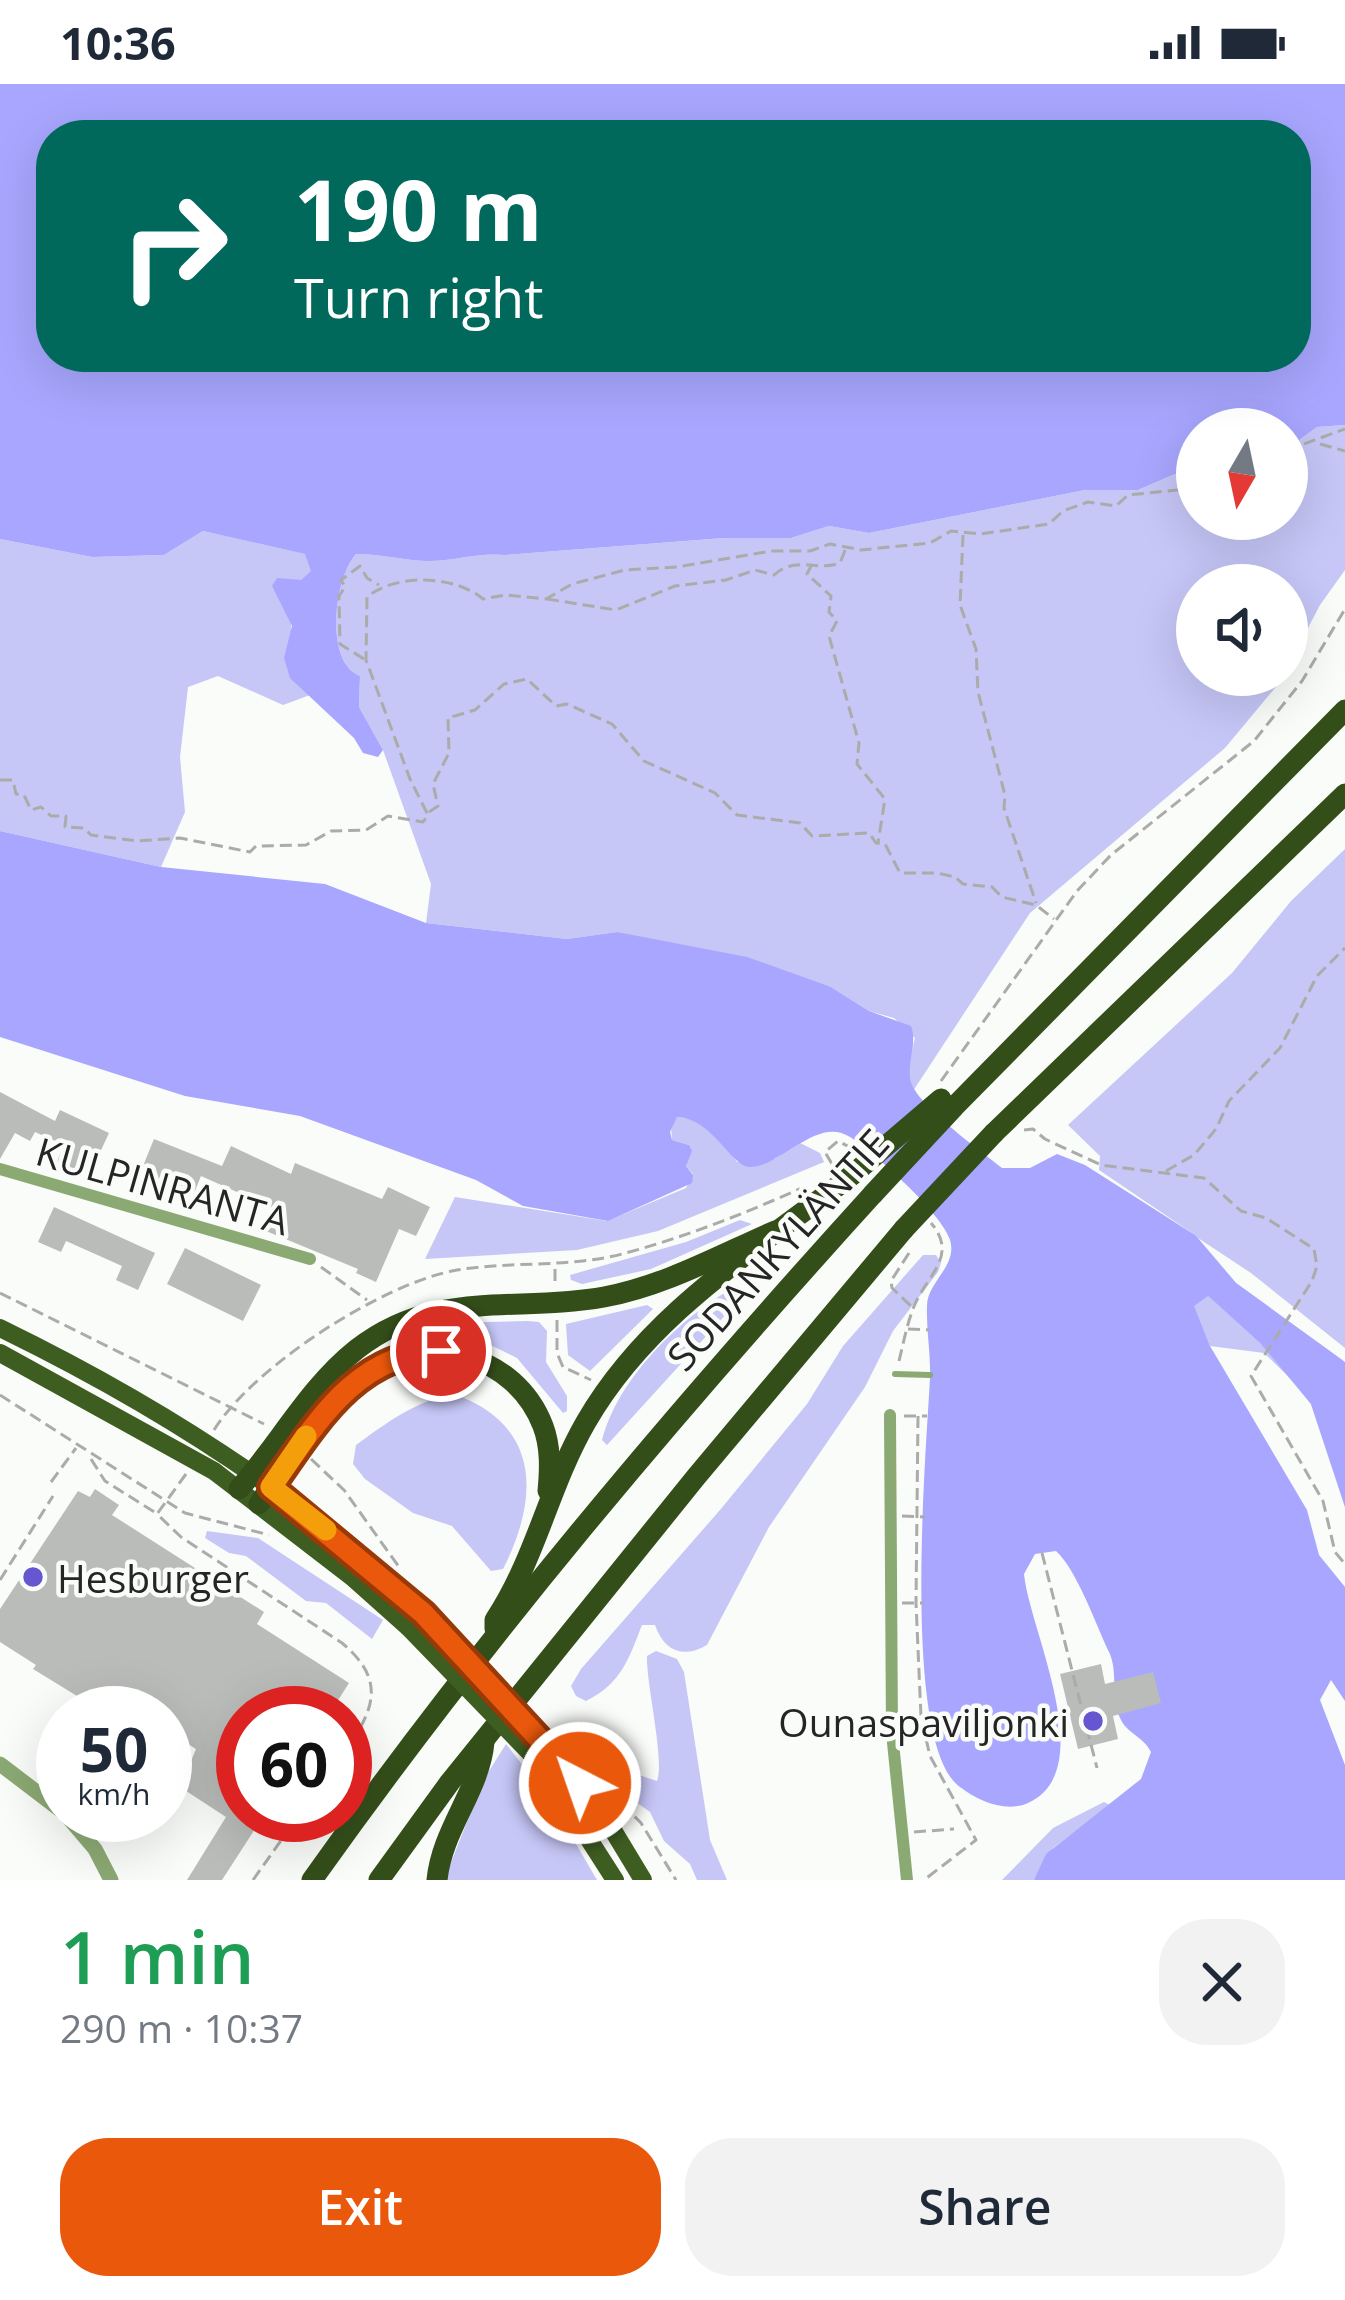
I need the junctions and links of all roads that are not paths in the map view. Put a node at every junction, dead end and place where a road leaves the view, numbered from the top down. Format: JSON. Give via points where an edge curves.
{"nodes":[{"id":1,"x":1345,"y":710,"type":"edge"},
{"id":2,"x":1345,"y":794,"type":"edge"},
{"id":3,"x":942,"y":1099,"type":"junction"},
{"id":4,"x":0,"y":1168,"type":"edge"},
{"id":5,"x":775,"y":1231,"type":"junction"},
{"id":6,"x":310,"y":1258,"type":"road end"},
{"id":7,"x":0,"y":1328,"type":"edge"},
{"id":8,"x":0,"y":1353,"type":"edge"},
{"id":9,"x":895,"y":1374,"type":"road end"},
{"id":10,"x":930,"y":1375,"type":"dead end"},
{"id":11,"x":890,"y":1415,"type":"road end"},
{"id":12,"x":255,"y":1489,"type":"junction"},
{"id":13,"x":547,"y":1513,"type":"junction"},
{"id":14,"x":495,"y":1642,"type":"junction"},
{"id":15,"x":484,"y":1741,"type":"junction"},
{"id":16,"x":546,"y":1756,"type":"junction"},
{"id":17,"x":0,"y":1764,"type":"edge"},
{"id":18,"x":36,"y":1792,"type":"edge"},
{"id":19,"x":89,"y":1842,"type":"edge"},
{"id":20,"x":436,"y":1876,"type":"edge"},
{"id":21,"x":111,"y":1880,"type":"edge"},
{"id":22,"x":312,"y":1880,"type":"edge"},
{"id":23,"x":379,"y":1880,"type":"edge"},
{"id":24,"x":614,"y":1880,"type":"edge"},
{"id":25,"x":644,"y":1880,"type":"edge"},
{"id":26,"x":907,"y":1880,"type":"edge"}],
"edges":[{"from":1,"to":3,"type":"highway","via":[[978,1081]]},
{"from":2,"to":15,"type":"highway","name":"SODANKYLÄNTIE","bridge":true,"via":[[994,1133],[762,1395]]},
{"from":3,"to":5,"type":"highway","bridge":true},
{"from":3,"to":14,"type":"highway","name":"SODANKYLÄNTIE","bridge":true,"via":[[873,1194],[689,1400]]},
{"from":4,"to":6,"type":"street","name":"KULPINRANTA"},
{"from":5,"to":12,"type":"highway","via":[[639,1289],[570,1301],[475,1303],[402,1324],[333,1371]]},
{"from":5,"to":13,"type":"highway","via":[[704,1285],[618,1373]]},
{"from":7,"to":12,"type":"main road","via":[[203,1441]]},
{"from":8,"to":12,"type":"main road"},
{"from":9,"to":10,"type":"lane"},
{"from":11,"to":26,"type":"street","via":[[892,1732]]},
{"from":12,"to":13,"type":"highway","via":[[361,1375],[393,1358],[441,1351],[484,1362],[535,1410],[550,1462]]},
{"from":12,"to":16,"type":"main road","bridge":true},
{"from":12,"to":16,"type":"main road","bridge":true,"via":[[423,1613]]},
{"from":13,"to":14,"type":"highway","via":[[495,1620]]},
{"from":14,"to":22,"type":"highway","name":"SODANKYLÄNTIE"},
{"from":15,"to":20,"type":"highway","via":[[482,1765],[453,1818]]},
{"from":15,"to":23,"type":"highway","name":"SODANKYLÄNTIE"},
{"from":16,"to":24,"type":"main road"},
{"from":16,"to":25,"type":"main road","via":[[601,1812]]},
{"from":17,"to":18,"type":"street"},
{"from":19,"to":21,"type":"street"}]}
